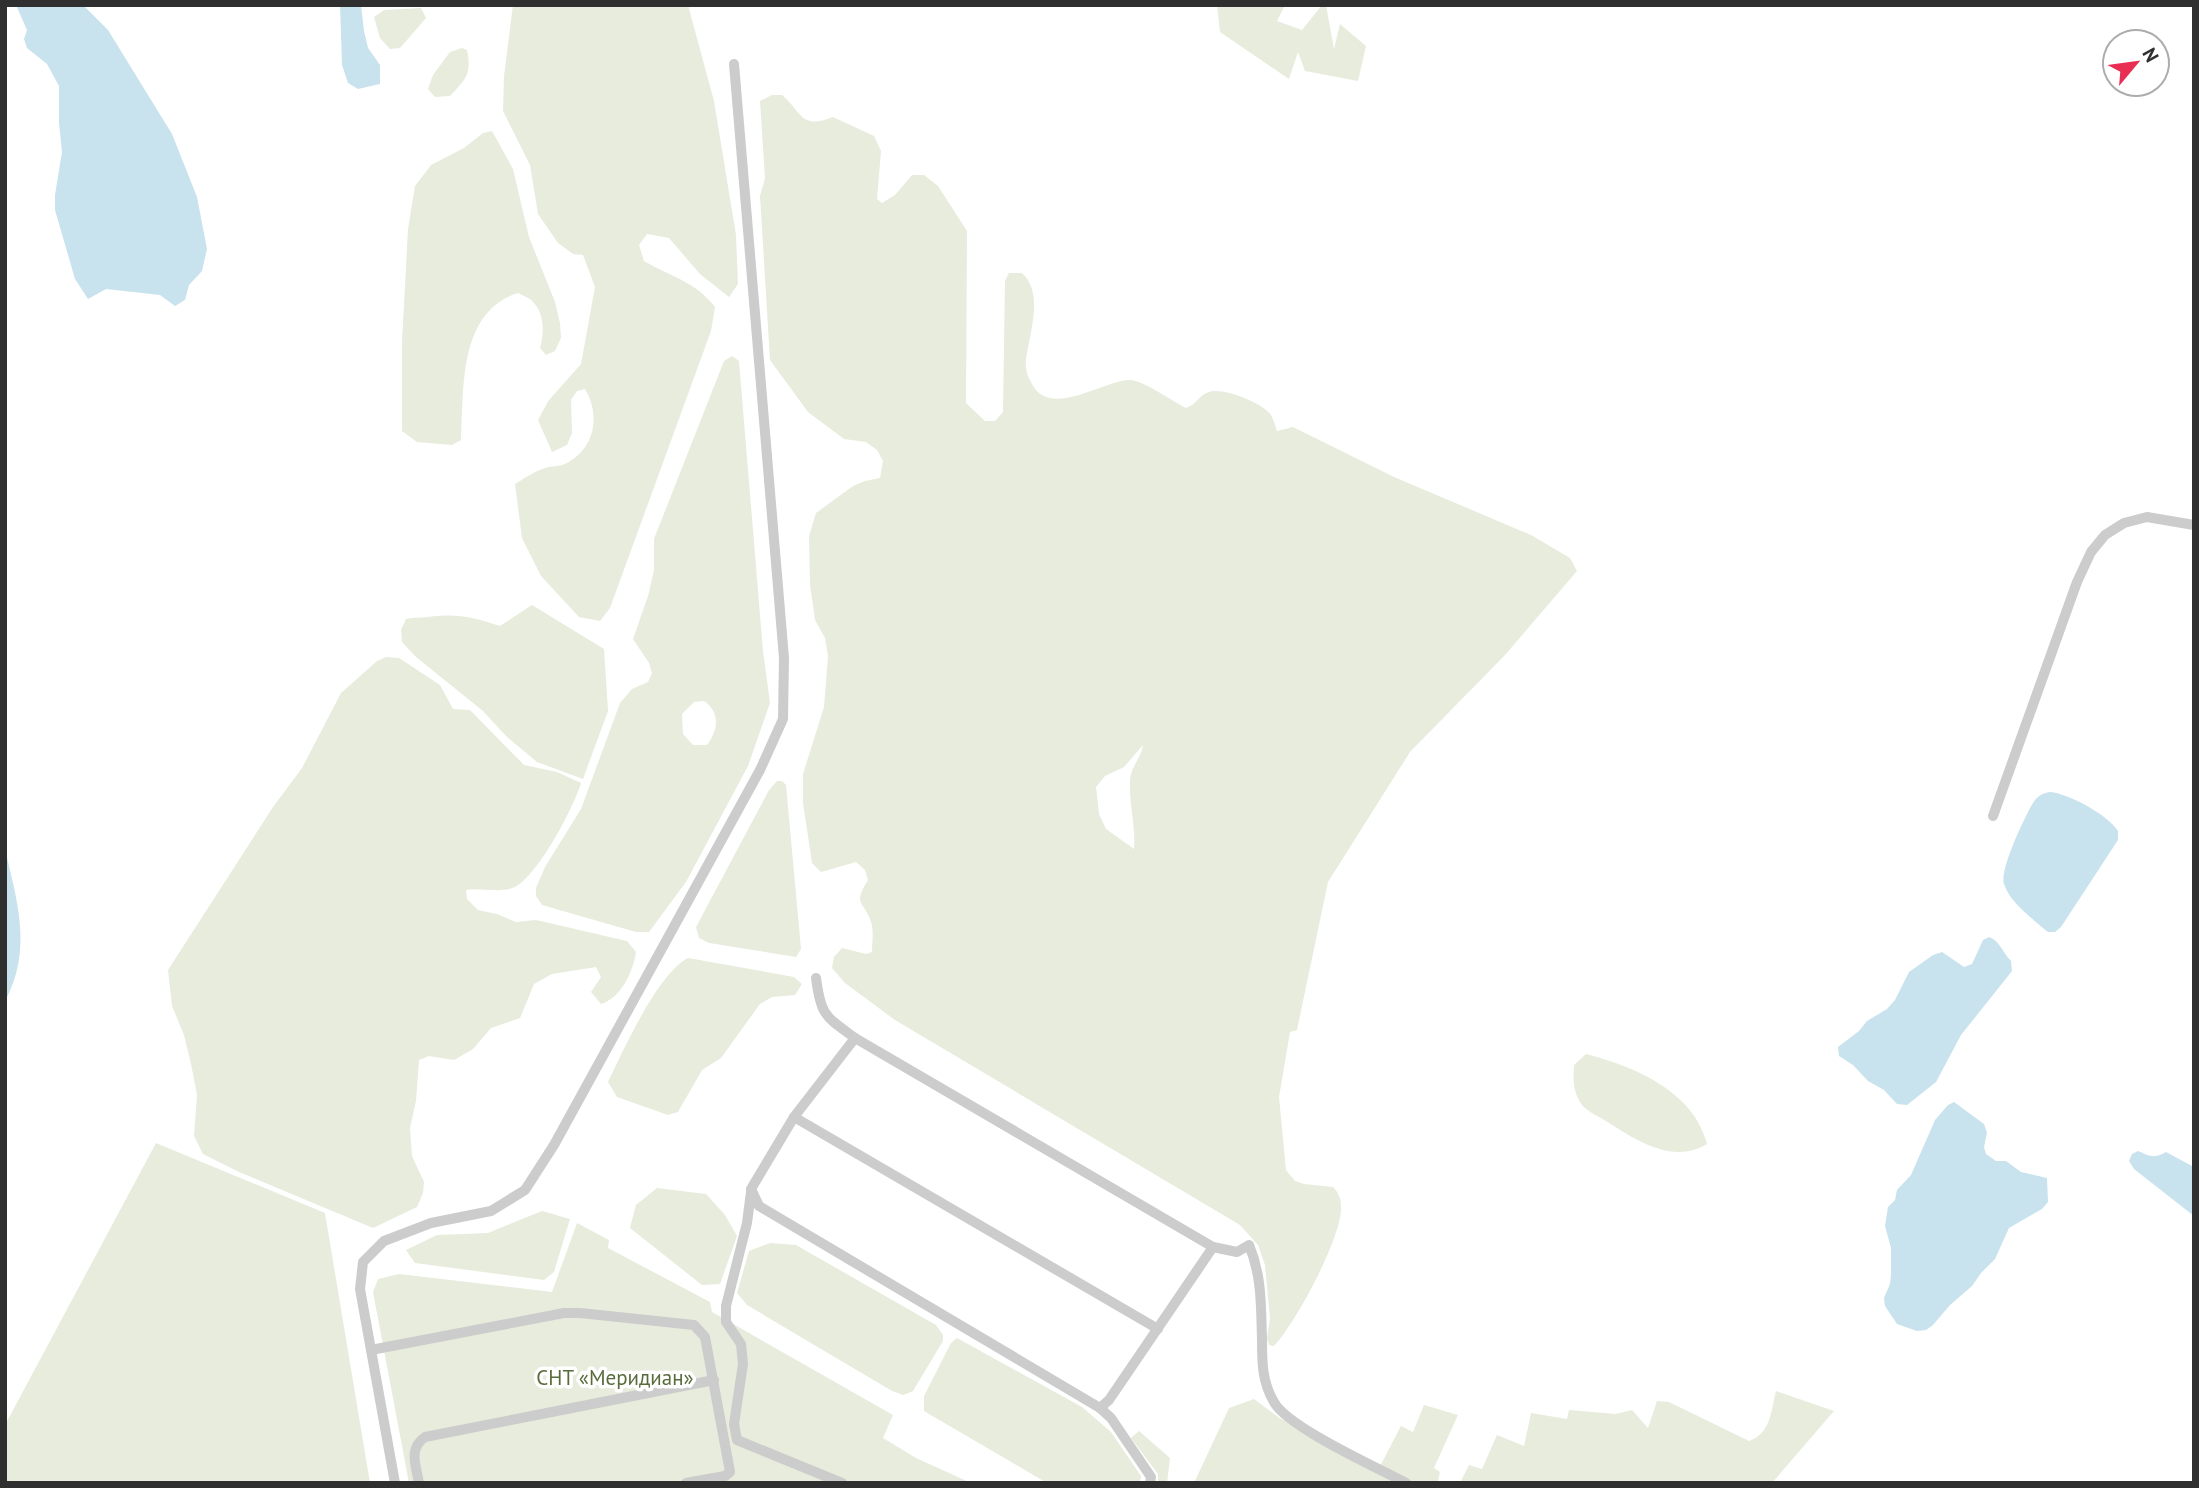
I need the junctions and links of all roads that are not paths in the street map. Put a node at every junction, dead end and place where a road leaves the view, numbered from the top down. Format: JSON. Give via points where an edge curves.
{"nodes":[{"id":1,"x":734,"y":64,"type":"dead end"},
{"id":2,"x":2194,"y":525,"type":"edge"},
{"id":3,"x":1993,"y":816,"type":"dead end"},
{"id":4,"x":816,"y":978,"type":"dead end"},
{"id":5,"x":855,"y":1038,"type":"junction"},
{"id":6,"x":794,"y":1117,"type":"junction"},
{"id":7,"x":751,"y":1189,"type":"junction"},
{"id":8,"x":1213,"y":1247,"type":"junction"},
{"id":9,"x":1157,"y":1329,"type":"junction"},
{"id":10,"x":371,"y":1350,"type":"junction"},
{"id":11,"x":713,"y":1380,"type":"junction"},
{"id":12,"x":1100,"y":1408,"type":"junction"},
{"id":13,"x":395,"y":1483,"type":"edge"},
{"id":14,"x":419,"y":1483,"type":"edge"},
{"id":15,"x":686,"y":1483,"type":"edge"},
{"id":16,"x":842,"y":1483,"type":"edge"},
{"id":17,"x":1150,"y":1483,"type":"edge"},
{"id":18,"x":1406,"y":1483,"type":"edge"}],
"edges":[{"from":1,"to":10,"type":"street","via":[[784,658],[783,719],[760,770],[561,1133],[525,1190],[491,1211],[431,1223],[384,1241],[363,1262],[360,1289]]},
{"from":2,"to":3,"type":"street","via":[[2147,517],[2124,523],[2105,535],[2091,552]]},
{"from":4,"to":5,"type":"street","via":[[825,1016]]},
{"from":5,"to":6,"type":"street"},
{"from":5,"to":8,"type":"street"},
{"from":6,"to":7,"type":"street"},
{"from":6,"to":9,"type":"street"},
{"from":7,"to":12,"type":"street","via":[[759,1206]]},
{"from":7,"to":16,"type":"street","via":[[726,1307],[726,1322],[741,1344],[743,1364],[734,1424],[737,1440]]},
{"from":8,"to":9,"type":"street"},
{"from":8,"to":18,"type":"street","via":[[1237,1252],[1249,1245],[1257,1264],[1262,1373],[1274,1404],[1292,1422]]},
{"from":9,"to":12,"type":"street"},
{"from":10,"to":11,"type":"street","via":[[580,1313],[694,1325],[705,1337]]},
{"from":10,"to":13,"type":"street"},
{"from":11,"to":14,"type":"street","via":[[425,1437],[413,1453]]},
{"from":11,"to":15,"type":"street","via":[[730,1472]]},
{"from":12,"to":17,"type":"street","via":[[1151,1477]]}]}
